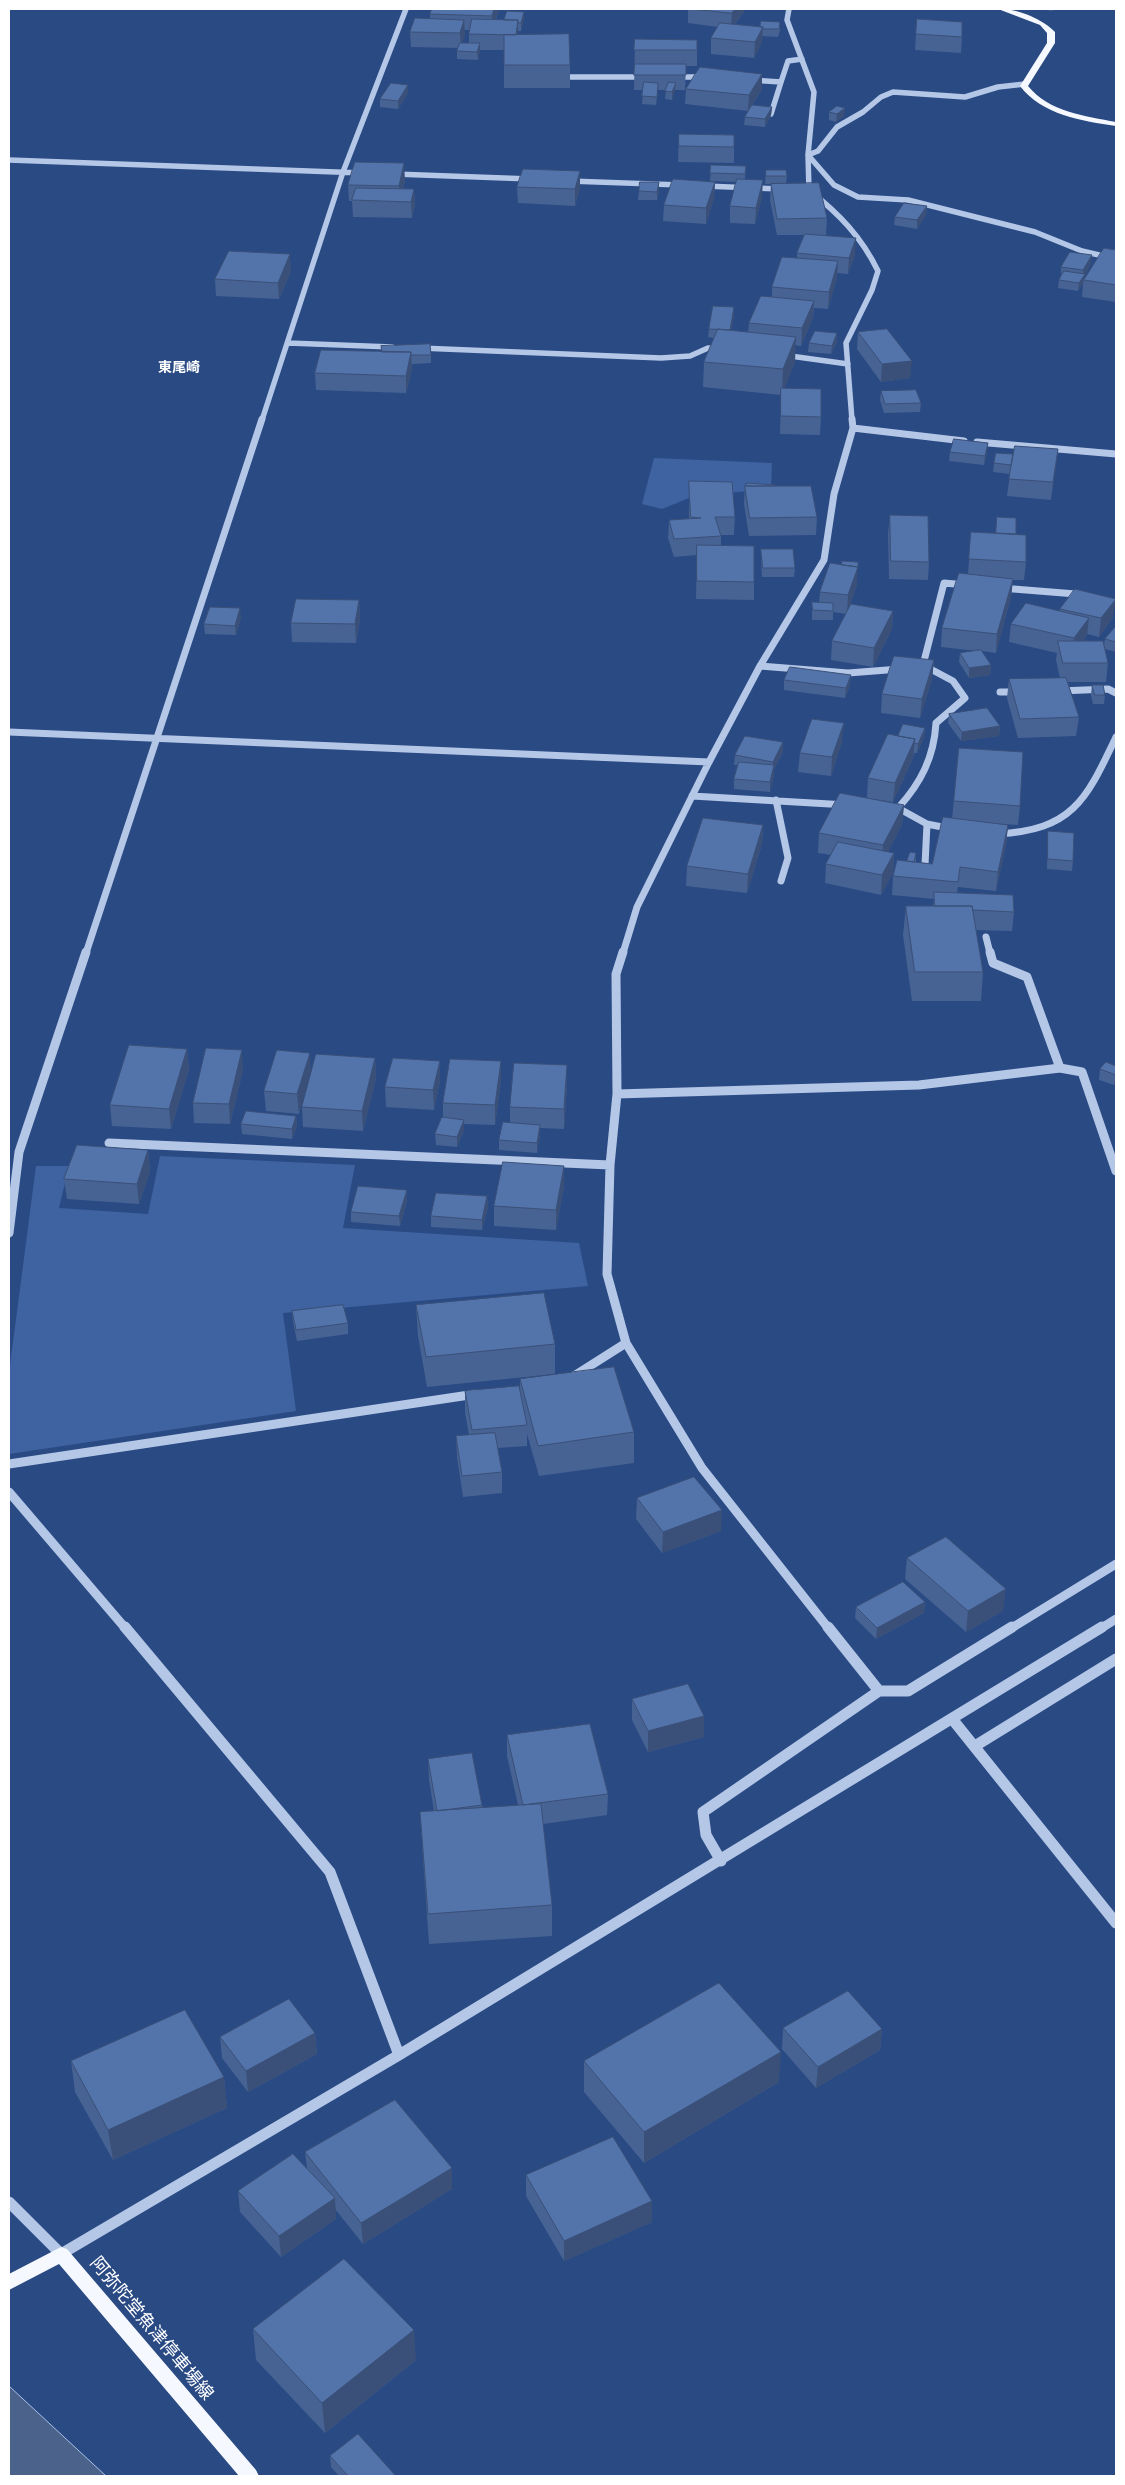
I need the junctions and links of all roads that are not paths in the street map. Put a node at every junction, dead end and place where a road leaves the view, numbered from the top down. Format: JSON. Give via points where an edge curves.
{"nodes":[{"id":1,"x":406,"y":9,"type":"edge"},
{"id":2,"x":789,"y":9,"type":"edge"},
{"id":3,"x":1002,"y":9,"type":"edge"},
{"id":4,"x":802,"y":59,"type":"junction"},
{"id":5,"x":559,"y":77,"type":"edge"},
{"id":6,"x":648,"y":77,"type":"edge"},
{"id":7,"x":668,"y":77,"type":"edge"},
{"id":8,"x":716,"y":78,"type":"edge"},
{"id":9,"x":744,"y":80,"type":"edge"},
{"id":10,"x":781,"y":82,"type":"junction"},
{"id":11,"x":1025,"y":84,"type":"junction"},
{"id":12,"x":770,"y":114,"type":"edge"},
{"id":13,"x":1116,"y":124,"type":"edge"},
{"id":14,"x":808,"y":155,"type":"junction"},
{"id":15,"x":9,"y":160,"type":"edge"},
{"id":16,"x":343,"y":172,"type":"junction"},
{"id":17,"x":373,"y":174,"type":"edge"},
{"id":18,"x":383,"y":174,"type":"edge"},
{"id":19,"x":543,"y":180,"type":"edge"},
{"id":20,"x":562,"y":180,"type":"edge"},
{"id":21,"x":790,"y":189,"type":"edge"},
{"id":22,"x":800,"y":189,"type":"edge"},
{"id":23,"x":809,"y":190,"type":"junction"},
{"id":24,"x":1116,"y":259,"type":"edge"},
{"id":25,"x":288,"y":343,"type":"junction"},
{"id":26,"x":402,"y":347,"type":"edge"},
{"id":27,"x":411,"y":348,"type":"edge"},
{"id":28,"x":726,"y":349,"type":"edge"},
{"id":29,"x":771,"y":353,"type":"edge"},
{"id":30,"x":848,"y":364,"type":"junction"},
{"id":31,"x":852,"y":428,"type":"junction"},
{"id":32,"x":1116,"y":454,"type":"edge"},
{"id":33,"x":971,"y":585,"type":"edge"},
{"id":34,"x":989,"y":587,"type":"edge"},
{"id":35,"x":1092,"y":601,"type":"edge"},
{"id":36,"x":923,"y":665,"type":"junction"},
{"id":37,"x":760,"y":666,"type":"junction"},
{"id":38,"x":1050,"y":691,"type":"edge"},
{"id":39,"x":1000,"y":692,"type":"dead end"},
{"id":40,"x":1026,"y":692,"type":"edge"},
{"id":41,"x":1116,"y":693,"type":"edge"},
{"id":42,"x":9,"y":732,"type":"edge"},
{"id":43,"x":1116,"y":737,"type":"edge"},
{"id":44,"x":158,"y":738,"type":"junction"},
{"id":45,"x":709,"y":762,"type":"junction"},
{"id":46,"x":692,"y":796,"type":"junction"},
{"id":47,"x":776,"y":800,"type":"junction"},
{"id":48,"x":860,"y":806,"type":"edge"},
{"id":49,"x":879,"y":807,"type":"edge"},
{"id":50,"x":898,"y":808,"type":"junction"},
{"id":51,"x":928,"y":824,"type":"junction"},
{"id":52,"x":961,"y":831,"type":"edge"},
{"id":53,"x":987,"y":833,"type":"edge"},
{"id":54,"x":925,"y":865,"type":"edge"},
{"id":55,"x":781,"y":881,"type":"dead end"},
{"id":56,"x":986,"y":937,"type":"dead end"},
{"id":57,"x":1060,"y":1068,"type":"junction"},
{"id":58,"x":617,"y":1094,"type":"junction"},
{"id":59,"x":109,"y":1143,"type":"dead end"},
{"id":60,"x":610,"y":1165,"type":"junction"},
{"id":61,"x":1116,"y":1171,"type":"edge"},
{"id":62,"x":9,"y":1233,"type":"edge"},
{"id":63,"x":626,"y":1343,"type":"junction"},
{"id":64,"x":568,"y":1381,"type":"edge"},
{"id":65,"x":489,"y":1392,"type":"edge"},
{"id":66,"x":9,"y":1464,"type":"edge"},
{"id":67,"x":9,"y":1492,"type":"edge"},
{"id":68,"x":1116,"y":1564,"type":"edge"},
{"id":69,"x":1116,"y":1619,"type":"edge"},
{"id":70,"x":1116,"y":1659,"type":"edge"},
{"id":71,"x":879,"y":1691,"type":"junction"},
{"id":72,"x":953,"y":1720,"type":"junction"},
{"id":73,"x":975,"y":1746,"type":"junction"},
{"id":74,"x":721,"y":1861,"type":"junction"},
{"id":75,"x":1116,"y":1923,"type":"edge"},
{"id":76,"x":399,"y":2055,"type":"junction"},
{"id":77,"x":9,"y":2202,"type":"edge"},
{"id":78,"x":61,"y":2254,"type":"junction"},
{"id":79,"x":9,"y":2283,"type":"edge"},
{"id":80,"x":250,"y":2476,"type":"edge"}],
"edges":[{"from":1,"to":16,"type":"street"},
{"from":2,"to":4,"type":"street","via":[[787,20]]},
{"from":3,"to":11,"type":"main road","via":[[1042,24],[1051,32],[1051,43]]},
{"from":4,"to":10,"type":"street","via":[[788,61]]},
{"from":4,"to":14,"type":"street","via":[[814,92]]},
{"from":5,"to":6,"type":"street"},
{"from":7,"to":8,"type":"street"},
{"from":9,"to":10,"type":"street"},
{"from":10,"to":12,"type":"street"},
{"from":11,"to":13,"type":"main road","via":[[1028,94],[1057,110]]},
{"from":11,"to":14,"type":"street","via":[[998,87],[965,97],[893,92],[881,96],[837,127],[818,151]]},
{"from":14,"to":23,"type":"street"},
{"from":14,"to":24,"type":"street","via":[[834,185],[858,197],[908,200],[1035,232],[1082,251]]},
{"from":15,"to":16,"type":"street"},
{"from":16,"to":17,"type":"street"},
{"from":16,"to":25,"type":"street"},
{"from":18,"to":19,"type":"street"},
{"from":20,"to":21,"type":"street"},
{"from":22,"to":23,"type":"street"},
{"from":23,"to":30,"type":"street","via":[[846,219],[866,245],[878,271],[846,343]]},
{"from":25,"to":26,"type":"street"},
{"from":25,"to":44,"type":"street"},
{"from":27,"to":28,"type":"street","via":[[661,358],[690,356],[708,348]]},
{"from":29,"to":30,"type":"street"},
{"from":30,"to":31,"type":"street"},
{"from":31,"to":32,"type":"street"},
{"from":31,"to":37,"type":"street","via":[[834,494],[824,560]]},
{"from":33,"to":36,"type":"street","via":[[944,583]]},
{"from":34,"to":35,"type":"street","via":[[1076,594]]},
{"from":36,"to":37,"type":"street","via":[[881,672]]},
{"from":36,"to":50,"type":"street","via":[[941,673],[960,688],[964,698],[936,724],[936,740],[929,765],[915,790]]},
{"from":37,"to":45,"type":"street"},
{"from":38,"to":41,"type":"street","via":[[1108,689]]},
{"from":39,"to":40,"type":"street"},
{"from":42,"to":44,"type":"street"},
{"from":43,"to":53,"type":"street","via":[[1093,786],[1070,813],[1051,826],[1013,834]]},
{"from":44,"to":45,"type":"street"},
{"from":44,"to":62,"type":"street","via":[[19,1152]]},
{"from":45,"to":46,"type":"street"},
{"from":46,"to":47,"type":"street"},
{"from":46,"to":58,"type":"street","via":[[637,906],[616,974]]},
{"from":47,"to":48,"type":"street"},
{"from":47,"to":55,"type":"street","via":[[788,858]]},
{"from":49,"to":50,"type":"street"},
{"from":50,"to":51,"type":"street"},
{"from":51,"to":52,"type":"street"},
{"from":51,"to":54,"type":"street"},
{"from":56,"to":57,"type":"street","via":[[993,963],[1027,977]]},
{"from":57,"to":58,"type":"street","via":[[919,1085]]},
{"from":57,"to":61,"type":"street","via":[[1082,1072]]},
{"from":58,"to":60,"type":"street"},
{"from":59,"to":60,"type":"street"},
{"from":60,"to":63,"type":"street","via":[[607,1274]]},
{"from":63,"to":64,"type":"street"},
{"from":63,"to":71,"type":"street","via":[[702,1468]]},
{"from":65,"to":66,"type":"street"},
{"from":67,"to":76,"type":"street","via":[[330,1872]]},
{"from":68,"to":71,"type":"street","via":[[908,1691]]},
{"from":69,"to":72,"type":"street"},
{"from":70,"to":73,"type":"street"},
{"from":71,"to":74,"type":"street","via":[[703,1812],[706,1835]]},
{"from":72,"to":73,"type":"street"},
{"from":72,"to":74,"type":"street"},
{"from":73,"to":75,"type":"street"},
{"from":74,"to":76,"type":"street"},
{"from":76,"to":78,"type":"street"},
{"from":77,"to":78,"type":"street"},
{"from":78,"to":79,"type":"main road"},
{"from":78,"to":80,"type":"main road","name":"阿弥陀堂魚津停車場線"}]}
